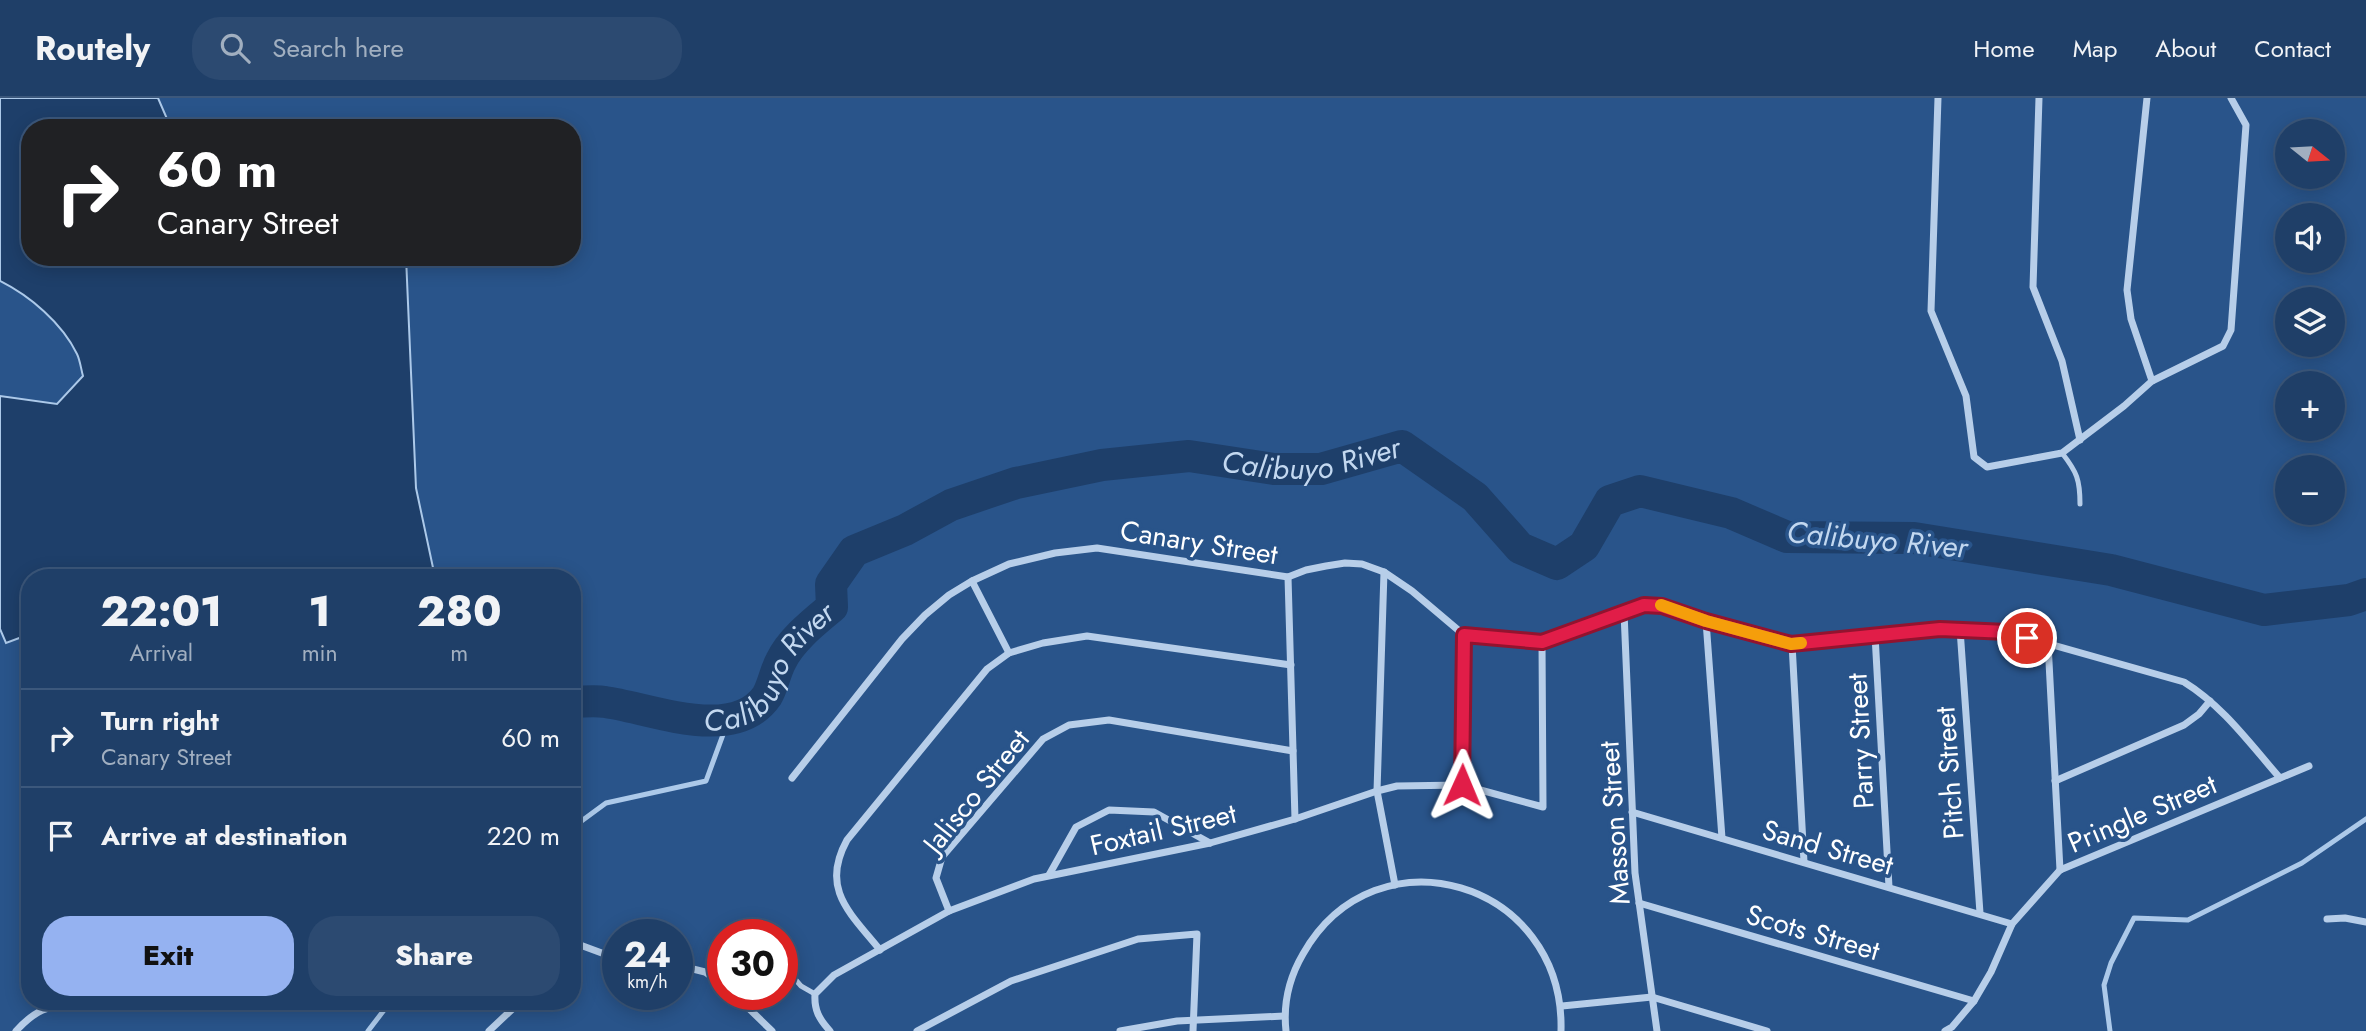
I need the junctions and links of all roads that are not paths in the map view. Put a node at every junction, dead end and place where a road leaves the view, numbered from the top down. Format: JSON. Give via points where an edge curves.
{"nodes":[{"id":1,"x":1938,"y":98,"type":"edge"},
{"id":2,"x":2039,"y":98,"type":"edge"},
{"id":3,"x":2147,"y":98,"type":"edge"},
{"id":4,"x":2231,"y":98,"type":"edge"},
{"id":5,"x":2152,"y":381,"type":"junction"},
{"id":6,"x":2080,"y":440,"type":"junction"},
{"id":7,"x":2062,"y":453,"type":"junction"},
{"id":8,"x":2080,"y":504,"type":"dead end"},
{"id":9,"x":1384,"y":572,"type":"junction"},
{"id":10,"x":1288,"y":577,"type":"junction"},
{"id":11,"x":972,"y":581,"type":"junction"},
{"id":12,"x":1623,"y":612,"type":"junction"},
{"id":13,"x":1706,"y":621,"type":"junction"},
{"id":14,"x":1960,"y":629,"type":"junction"},
{"id":15,"x":1464,"y":635,"type":"junction"},
{"id":16,"x":1875,"y":635,"type":"junction"},
{"id":17,"x":1542,"y":642,"type":"junction"},
{"id":18,"x":2048,"y":643,"type":"junction"},
{"id":19,"x":1791,"y":644,"type":"junction"},
{"id":20,"x":1009,"y":653,"type":"junction"},
{"id":21,"x":1291,"y":665,"type":"junction"},
{"id":22,"x":2210,"y":701,"type":"junction"},
{"id":23,"x":1293,"y":751,"type":"junction"},
{"id":24,"x":2309,"y":766,"type":"dead end"},
{"id":25,"x":792,"y":778,"type":"dead end"},
{"id":26,"x":2280,"y":778,"type":"junction"},
{"id":27,"x":2055,"y":781,"type":"junction"},
{"id":28,"x":1462,"y":785,"type":"junction"},
{"id":29,"x":1377,"y":790,"type":"junction"},
{"id":30,"x":1632,"y":812,"type":"junction"},
{"id":31,"x":1295,"y":819,"type":"junction"},
{"id":32,"x":1722,"y":838,"type":"junction"},
{"id":33,"x":1210,"y":843,"type":"junction"},
{"id":34,"x":1804,"y":862,"type":"junction"},
{"id":35,"x":2060,"y":870,"type":"junction"},
{"id":36,"x":1049,"y":875,"type":"junction"},
{"id":37,"x":1395,"y":885,"type":"junction"},
{"id":38,"x":1889,"y":887,"type":"junction"},
{"id":39,"x":1639,"y":903,"type":"junction"},
{"id":40,"x":949,"y":911,"type":"junction"},
{"id":41,"x":1980,"y":914,"type":"junction"},
{"id":42,"x":2327,"y":919,"type":"dead end"},
{"id":43,"x":2366,"y":922,"type":"edge"},
{"id":44,"x":2012,"y":924,"type":"junction"},
{"id":45,"x":581,"y":945,"type":"edge"},
{"id":46,"x":880,"y":950,"type":"junction"},
{"id":47,"x":602,"y":953,"type":"edge"},
{"id":48,"x":798,"y":983,"type":"edge"},
{"id":49,"x":815,"y":994,"type":"junction"},
{"id":50,"x":1653,"y":997,"type":"junction"},
{"id":51,"x":1975,"y":1002,"type":"junction"},
{"id":52,"x":1562,"y":1006,"type":"junction"},
{"id":53,"x":41,"y":1010,"type":"edge"},
{"id":54,"x":512,"y":1010,"type":"edge"},
{"id":55,"x":750,"y":1010,"type":"edge"},
{"id":56,"x":1284,"y":1016,"type":"junction"},
{"id":57,"x":1192,"y":1020,"type":"junction"},
{"id":58,"x":16,"y":1031,"type":"edge"},
{"id":59,"x":489,"y":1031,"type":"edge"},
{"id":60,"x":772,"y":1031,"type":"edge"},
{"id":61,"x":830,"y":1031,"type":"edge"},
{"id":62,"x":917,"y":1031,"type":"edge"},
{"id":63,"x":1120,"y":1031,"type":"edge"},
{"id":64,"x":1192,"y":1031,"type":"edge"},
{"id":65,"x":1286,"y":1031,"type":"edge"},
{"id":66,"x":1561,"y":1031,"type":"edge"},
{"id":67,"x":1657,"y":1031,"type":"edge"},
{"id":68,"x":1767,"y":1031,"type":"edge"},
{"id":69,"x":1945,"y":1031,"type":"edge"}],
"edges":[{"from":1,"to":7,"type":"street","via":[[1931,311],[1966,396],[1974,457],[1987,467]]},
{"from":2,"to":6,"type":"street","via":[[2033,286],[2062,361]]},
{"from":3,"to":5,"type":"street","via":[[2127,290],[2131,319]]},
{"from":4,"to":5,"type":"street","via":[[2246,125],[2231,330],[2223,346]]},
{"from":5,"to":6,"type":"street"},
{"from":6,"to":7,"type":"street"},
{"from":7,"to":8,"type":"lane","via":[[2076,472]]},
{"from":9,"to":10,"type":"street","name":"Canary Street","via":[[1345,563]]},
{"from":9,"to":15,"type":"street","name":"Canary Street"},
{"from":9,"to":29,"type":"street"},
{"from":10,"to":11,"type":"street","name":"Canary Street","via":[[1097,548],[1031,558]]},
{"from":10,"to":21,"type":"street"},
{"from":11,"to":20,"type":"street"},
{"from":11,"to":25,"type":"street","name":"Canary Street","via":[[949,595],[901,639]]},
{"from":12,"to":13,"type":"street","via":[[1644,605],[1662,606]]},
{"from":12,"to":17,"type":"street"},
{"from":12,"to":30,"type":"street","name":"Masson Street"},
{"from":13,"to":19,"type":"street"},
{"from":13,"to":32,"type":"street"},
{"from":14,"to":16,"type":"street"},
{"from":14,"to":18,"type":"street","via":[[2007,632]]},
{"from":14,"to":41,"type":"street","name":"Pitch Street"},
{"from":15,"to":17,"type":"street"},
{"from":15,"to":28,"type":"street"},
{"from":16,"to":19,"type":"street"},
{"from":16,"to":38,"type":"street","name":"Parry Street"},
{"from":17,"to":28,"type":"street","name":"Foxtail Street","via":[[1543,807]]},
{"from":18,"to":22,"type":"street","via":[[2184,682]]},
{"from":18,"to":27,"type":"street"},
{"from":19,"to":34,"type":"street"},
{"from":20,"to":21,"type":"street","via":[[1087,636]]},
{"from":20,"to":46,"type":"street","via":[[987,669],[838,857],[838,893]]},
{"from":21,"to":23,"type":"street"},
{"from":22,"to":26,"type":"street"},
{"from":22,"to":27,"type":"street","via":[[2184,725]]},
{"from":23,"to":31,"type":"street"},
{"from":23,"to":40,"type":"street","name":"Jalisco Street","via":[[1109,720],[1069,724],[1043,739],[942,857],[936,878]]},
{"from":24,"to":26,"type":"street","name":"Pringle Street"},
{"from":26,"to":35,"type":"street","name":"Pringle Street"},
{"from":27,"to":35,"type":"street"},
{"from":28,"to":29,"type":"street","name":"Foxtail Street"},
{"from":29,"to":31,"type":"street","name":"Foxtail Street"},
{"from":29,"to":37,"type":"street"},
{"from":30,"to":32,"type":"street","name":"Sand Street"},
{"from":30,"to":39,"type":"street","name":"Masson Street"},
{"from":31,"to":33,"type":"street","name":"Foxtail Street"},
{"from":32,"to":34,"type":"street","name":"Sand Street"},
{"from":33,"to":36,"type":"street","name":"Foxtail Street"},
{"from":33,"to":36,"type":"street","via":[[1154,812],[1109,810],[1076,827]]},
{"from":34,"to":38,"type":"street","name":"Sand Street"},
{"from":35,"to":44,"type":"street","name":"Pringle Street"},
{"from":36,"to":40,"type":"street","name":"Foxtail Street"},
{"from":37,"to":52,"type":"street","via":[[1434,882],[1472,890],[1505,909],[1533,935],[1547,957]]},
{"from":37,"to":56,"type":"street","via":[[1355,900],[1311,940],[1296,967]]},
{"from":38,"to":41,"type":"street","name":"Sand Street"},
{"from":39,"to":50,"type":"street","name":"Masson Street"},
{"from":39,"to":51,"type":"street","name":"Scots Street"},
{"from":40,"to":46,"type":"street","name":"Foxtail Street"},
{"from":41,"to":44,"type":"street","name":"Sand Street"},
{"from":42,"to":43,"type":"street"},
{"from":44,"to":51,"type":"street","name":"Pringle Street"},
{"from":45,"to":47,"type":"street"},
{"from":46,"to":49,"type":"street","name":"Foxtail Street","via":[[834,975]]},
{"from":48,"to":49,"type":"lane"},
{"from":49,"to":61,"type":"street","via":[[814,1007]]},
{"from":50,"to":52,"type":"street"},
{"from":50,"to":67,"type":"street","name":"Masson Street"},
{"from":50,"to":68,"type":"street"},
{"from":51,"to":69,"type":"street","name":"Pringle Street"},
{"from":52,"to":66,"type":"street"},
{"from":53,"to":58,"type":"street"},
{"from":54,"to":59,"type":"street"},
{"from":55,"to":60,"type":"street"},
{"from":56,"to":57,"type":"street"},
{"from":56,"to":65,"type":"street"},
{"from":57,"to":62,"type":"street","via":[[1197,934],[1138,939],[1011,981]]},
{"from":57,"to":63,"type":"street"},
{"from":57,"to":64,"type":"street"}]}
